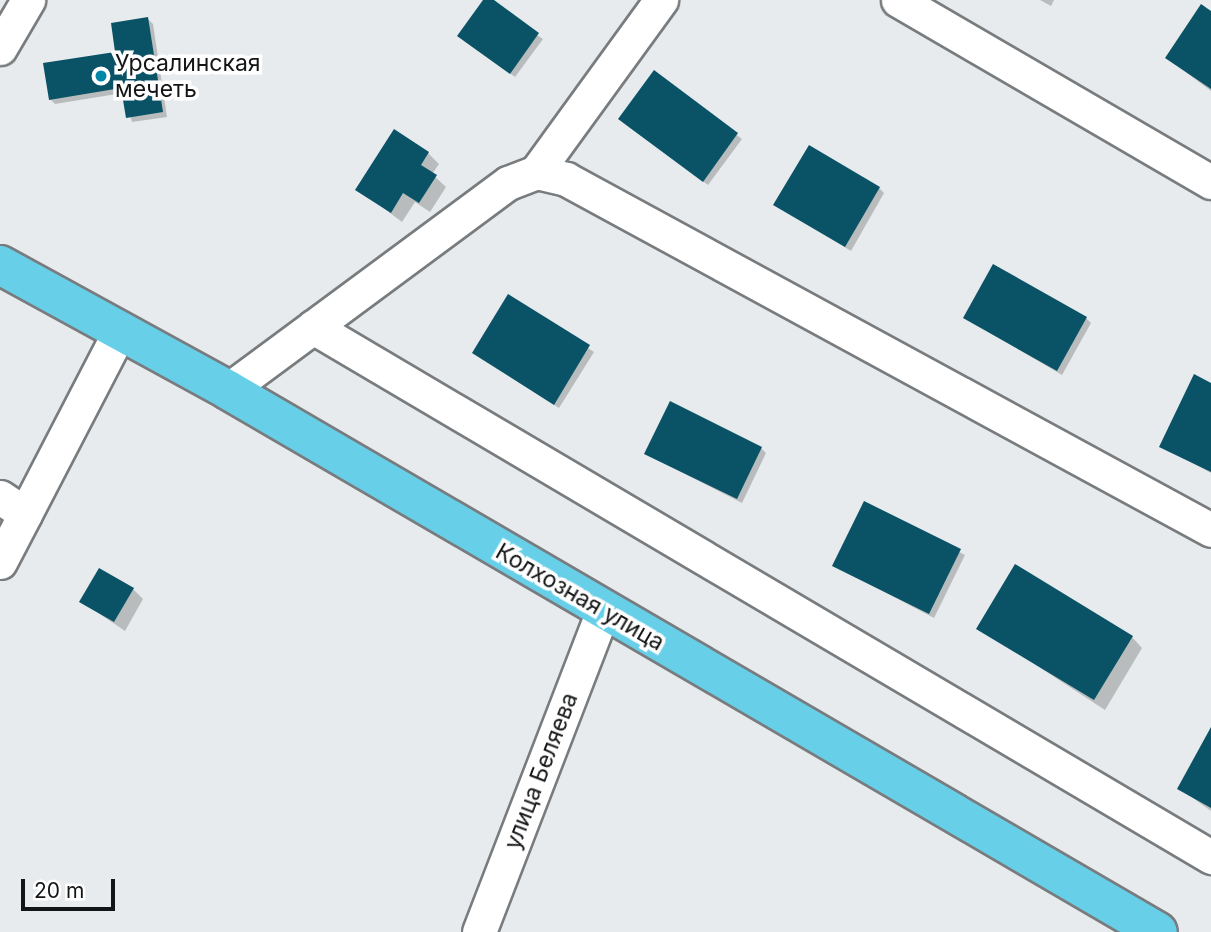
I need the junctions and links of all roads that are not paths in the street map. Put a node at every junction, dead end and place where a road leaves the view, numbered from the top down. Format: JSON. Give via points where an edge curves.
{"nodes":[{"id":1,"x":28,"y":0,"type":"edge"},
{"id":2,"x":661,"y":0,"type":"edge"},
{"id":3,"x":898,"y":0,"type":"edge"},
{"id":4,"x":0,"y":48,"type":"edge"},
{"id":5,"x":536,"y":172,"type":"junction"},
{"id":6,"x":1211,"y":181,"type":"edge"},
{"id":7,"x":0,"y":265,"type":"edge"},
{"id":8,"x":313,"y":327,"type":"junction"},
{"id":9,"x":120,"y":331,"type":"junction"},
{"id":10,"x":228,"y":390,"type":"junction"},
{"id":11,"x":13,"y":505,"type":"edge"},
{"id":12,"x":1211,"y":530,"type":"edge"},
{"id":13,"x":0,"y":562,"type":"edge"},
{"id":14,"x":603,"y":611,"type":"junction"},
{"id":15,"x":1211,"y":856,"type":"edge"},
{"id":16,"x":479,"y":932,"type":"edge"},
{"id":17,"x":1158,"y":932,"type":"edge"}],
"edges":[{"from":1,"to":4,"type":"street"},
{"from":2,"to":5,"type":"street"},
{"from":3,"to":6,"type":"street"},
{"from":5,"to":8,"type":"street","via":[[508,183]]},
{"from":5,"to":12,"type":"street","via":[[566,179]]},
{"from":7,"to":9,"type":"main road","name":"Колхозная улица"},
{"from":8,"to":10,"type":"street"},
{"from":8,"to":15,"type":"street"},
{"from":9,"to":10,"type":"main road","name":"Колхозная улица"},
{"from":9,"to":11,"type":"street"},
{"from":10,"to":14,"type":"main road","name":"Колхозная улица"},
{"from":11,"to":13,"type":"street"},
{"from":14,"to":16,"type":"street","name":"улица Беляева"},
{"from":14,"to":17,"type":"main road","name":"Колхозная улица"}]}
